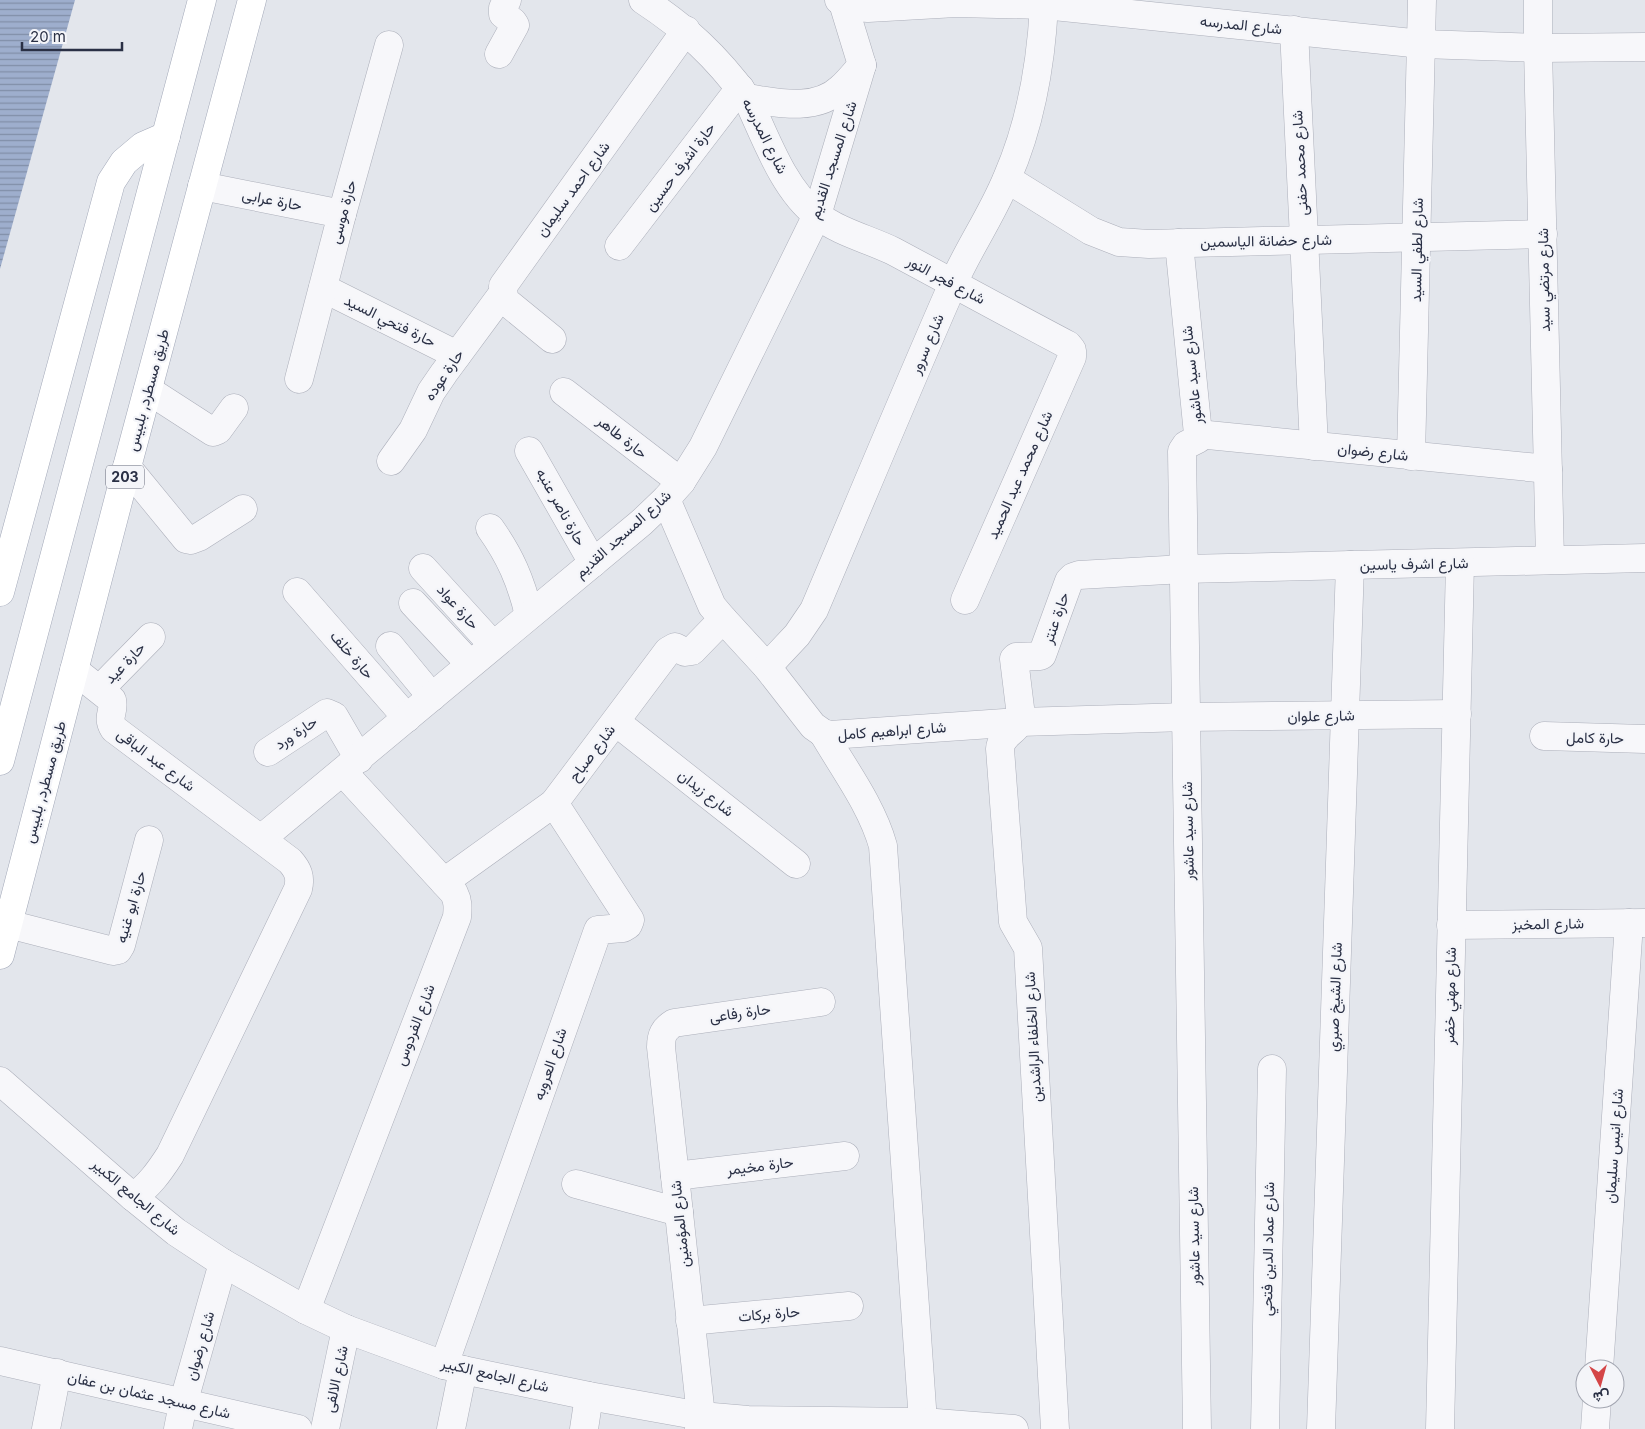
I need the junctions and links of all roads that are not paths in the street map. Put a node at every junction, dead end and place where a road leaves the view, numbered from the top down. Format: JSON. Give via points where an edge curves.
{"nodes":[{"id":1,"x":202,"y":0,"type":"edge"},
{"id":2,"x":252,"y":0,"type":"edge"},
{"id":3,"x":507,"y":0,"type":"edge"},
{"id":4,"x":643,"y":0,"type":"edge"},
{"id":5,"x":1422,"y":0,"type":"edge"},
{"id":6,"x":1538,"y":0,"type":"edge"},
{"id":7,"x":841,"y":1,"type":"edge"},
{"id":8,"x":1049,"y":4,"type":"edge"},
{"id":9,"x":1199,"y":10,"type":"edge"},
{"id":10,"x":686,"y":30,"type":"junction"},
{"id":11,"x":1294,"y":30,"type":"junction"},
{"id":12,"x":1422,"y":44,"type":"junction"},
{"id":13,"x":389,"y":45,"type":"dead end"},
{"id":14,"x":1645,"y":47,"type":"edge"},
{"id":15,"x":1538,"y":48,"type":"junction"},
{"id":16,"x":499,"y":54,"type":"dead end"},
{"id":17,"x":862,"y":65,"type":"junction"},
{"id":18,"x":744,"y":93,"type":"junction"},
{"id":19,"x":166,"y":136,"type":"junction"},
{"id":20,"x":1007,"y":179,"type":"junction"},
{"id":21,"x":202,"y":186,"type":"junction"},
{"id":22,"x":342,"y":214,"type":"junction"},
{"id":23,"x":817,"y":215,"type":"junction"},
{"id":24,"x":1542,"y":234,"type":"junction"},
{"id":25,"x":1417,"y":237,"type":"junction"},
{"id":26,"x":1304,"y":240,"type":"junction"},
{"id":27,"x":1180,"y":243,"type":"junction"},
{"id":28,"x":619,"y":246,"type":"dead end"},
{"id":29,"x":953,"y":283,"type":"junction"},
{"id":30,"x":323,"y":288,"type":"junction"},
{"id":31,"x":503,"y":293,"type":"junction"},
{"id":32,"x":552,"y":339,"type":"dead end"},
{"id":33,"x":1072,"y":350,"type":"joint"},
{"id":34,"x":457,"y":355,"type":"junction"},
{"id":35,"x":299,"y":379,"type":"dead end"},
{"id":36,"x":148,"y":390,"type":"junction"},
{"id":37,"x":564,"y":392,"type":"dead end"},
{"id":38,"x":234,"y":408,"type":"dead end"},
{"id":39,"x":1198,"y":434,"type":"junction"},
{"id":40,"x":1314,"y":446,"type":"junction"},
{"id":41,"x":530,"y":451,"type":"dead end"},
{"id":42,"x":1411,"y":456,"type":"junction"},
{"id":43,"x":391,"y":461,"type":"dead end"},
{"id":44,"x":127,"y":467,"type":"junction"},
{"id":45,"x":1548,"y":469,"type":"junction"},
{"id":46,"x":673,"y":490,"type":"junction"},
{"id":47,"x":243,"y":509,"type":"dead end"},
{"id":48,"x":490,"y":528,"type":"dead end"},
{"id":49,"x":1645,"y":558,"type":"edge"},
{"id":50,"x":1550,"y":560,"type":"junction"},
{"id":51,"x":593,"y":563,"type":"junction"},
{"id":52,"x":1460,"y":563,"type":"junction"},
{"id":53,"x":1350,"y":565,"type":"junction"},
{"id":54,"x":422,"y":568,"type":"dead end"},
{"id":55,"x":1184,"y":569,"type":"junction"},
{"id":56,"x":0,"y":592,"type":"edge"},
{"id":57,"x":298,"y":592,"type":"dead end"},
{"id":58,"x":965,"y":600,"type":"dead end"},
{"id":59,"x":413,"y":604,"type":"dead end"},
{"id":60,"x":529,"y":615,"type":"junction"},
{"id":61,"x":723,"y":620,"type":"junction"},
{"id":62,"x":150,"y":637,"type":"dead end"},
{"id":63,"x":493,"y":645,"type":"junction"},
{"id":64,"x":390,"y":646,"type":"dead end"},
{"id":65,"x":470,"y":664,"type":"junction"},
{"id":66,"x":767,"y":667,"type":"junction"},
{"id":67,"x":74,"y":670,"type":"junction"},
{"id":68,"x":100,"y":690,"type":"junction"},
{"id":69,"x":432,"y":697,"type":"junction"},
{"id":70,"x":1457,"y":714,"type":"junction"},
{"id":71,"x":1344,"y":716,"type":"junction"},
{"id":72,"x":1186,"y":717,"type":"junction"},
{"id":73,"x":407,"y":718,"type":"junction"},
{"id":74,"x":616,"y":722,"type":"junction"},
{"id":75,"x":1020,"y":722,"type":"junction"},
{"id":76,"x":823,"y":733,"type":"junction"},
{"id":77,"x":1544,"y":736,"type":"dead end"},
{"id":78,"x":1645,"y":739,"type":"edge"},
{"id":79,"x":268,"y":752,"type":"dead end"},
{"id":80,"x":0,"y":761,"type":"edge"},
{"id":81,"x":351,"y":766,"type":"junction"},
{"id":82,"x":554,"y":803,"type":"junction"},
{"id":83,"x":261,"y":839,"type":"junction"},
{"id":84,"x":149,"y":840,"type":"dead end"},
{"id":85,"x":796,"y":864,"type":"dead end"},
{"id":86,"x":444,"y":882,"type":"junction"},
{"id":87,"x":1637,"y":923,"type":"edge"},
{"id":88,"x":8,"y":924,"type":"junction"},
{"id":89,"x":1451,"y":925,"type":"junction"},
{"id":90,"x":0,"y":955,"type":"edge"},
{"id":91,"x":822,"y":1002,"type":"dead end"},
{"id":92,"x":662,"y":1033,"type":"joint"},
{"id":93,"x":1272,"y":1069,"type":"dead end"},
{"id":94,"x":0,"y":1082,"type":"edge"},
{"id":95,"x":846,"y":1156,"type":"dead end"},
{"id":96,"x":675,"y":1176,"type":"junction"},
{"id":97,"x":576,"y":1184,"type":"dead end"},
{"id":98,"x":133,"y":1197,"type":"junction"},
{"id":99,"x":679,"y":1212,"type":"junction"},
{"id":100,"x":223,"y":1263,"type":"junction"},
{"id":101,"x":849,"y":1306,"type":"dead end"},
{"id":102,"x":306,"y":1310,"type":"junction"},
{"id":103,"x":690,"y":1321,"type":"junction"},
{"id":104,"x":346,"y":1329,"type":"junction"},
{"id":105,"x":1600,"y":1359,"type":"edge"},
{"id":106,"x":0,"y":1361,"type":"edge"},
{"id":107,"x":453,"y":1368,"type":"junction"},
{"id":108,"x":57,"y":1373,"type":"junction"},
{"id":109,"x":589,"y":1396,"type":"junction"},
{"id":110,"x":1596,"y":1409,"type":"edge"},
{"id":111,"x":181,"y":1416,"type":"edge"},
{"id":112,"x":700,"y":1422,"type":"edge"},
{"id":113,"x":923,"y":1422,"type":"junction"},
{"id":114,"x":842,"y":1425,"type":"edge"},
{"id":115,"x":997,"y":1428,"type":"edge"},
{"id":116,"x":46,"y":1429,"type":"edge"},
{"id":117,"x":298,"y":1429,"type":"edge"},
{"id":118,"x":325,"y":1429,"type":"edge"},
{"id":119,"x":451,"y":1429,"type":"edge"},
{"id":120,"x":584,"y":1429,"type":"edge"},
{"id":121,"x":1055,"y":1429,"type":"edge"},
{"id":122,"x":1197,"y":1429,"type":"edge"},
{"id":123,"x":1265,"y":1429,"type":"edge"},
{"id":124,"x":1321,"y":1429,"type":"edge"},
{"id":125,"x":1440,"y":1429,"type":"edge"},
{"id":126,"x":1595,"y":1429,"type":"edge"}],
"edges":[{"from":1,"to":19,"type":"main road"},
{"from":2,"to":21,"type":"main road","name":"طريق مسطرد, بلبيس","number":"203"},
{"from":3,"to":16,"type":"street","via":[[503,14],[515,25]]},
{"from":4,"to":10,"type":"street","name":"شارع المدرسه"},
{"from":5,"to":12,"type":"street","name":"شارع لطفي السيد"},
{"from":6,"to":15,"type":"street","name":"شارع مرتضي سيد"},
{"from":7,"to":8,"type":"street","name":"شارع المدرسه","via":[[868,8],[956,3]]},
{"from":7,"to":17,"type":"street"},
{"from":8,"to":9,"type":"street","name":"شارع المدرسه"},
{"from":8,"to":20,"type":"street","name":"شارع سرور","via":[[1032,106]]},
{"from":9,"to":11,"type":"street","name":"شارع المدرسه"},
{"from":10,"to":18,"type":"street","name":"شارع المدرسه"},
{"from":10,"to":31,"type":"street","name":"شارع احمد سليمان","via":[[503,286]]},
{"from":11,"to":12,"type":"street","name":"شارع المدرسه"},
{"from":11,"to":26,"type":"street","name":"شارع محمد حفنى"},
{"from":12,"to":15,"type":"street","name":"شارع المدرسه"},
{"from":12,"to":25,"type":"street","name":"شارع لطفي السيد"},
{"from":13,"to":22,"type":"street","name":"حارة موسى"},
{"from":14,"to":15,"type":"street","name":"شارع المدرسه"},
{"from":15,"to":24,"type":"street","name":"شارع مرتضي سيد"},
{"from":17,"to":18,"type":"street","via":[[840,90],[820,101],[775,103]]},
{"from":17,"to":23,"type":"street","name":"شارع المسجد القديم"},
{"from":18,"to":23,"type":"street","name":"شارع المدرسه","via":[[792,187]]},
{"from":18,"to":28,"type":"street","name":"حارة اشرف حسين"},
{"from":19,"to":56,"type":"main road","via":[[143,146],[124,162],[112,182]]},
{"from":19,"to":80,"type":"main road"},
{"from":20,"to":27,"type":"street","name":"شارع حضانة الياسمين","via":[[1091,231],[1119,242]]},
{"from":20,"to":29,"type":"street","name":"شارع سرور"},
{"from":21,"to":22,"type":"street","name":"حارة عرابى"},
{"from":21,"to":36,"type":"main road","name":"طريق مسطرد, بلبيس","number":"203"},
{"from":22,"to":30,"type":"street","name":"حارة موسى"},
{"from":23,"to":29,"type":"street","name":"شارع فجر النور"},
{"from":23,"to":46,"type":"street","name":"شارع المسجد القديم","via":[[703,447]]},
{"from":24,"to":25,"type":"street","name":"شارع حضانة الياسمين"},
{"from":24,"to":45,"type":"street","name":"شارع مرتضي سيد"},
{"from":25,"to":26,"type":"street","name":"شارع حضانة الياسمين"},
{"from":25,"to":42,"type":"street","name":"شارع لطفي السيد"},
{"from":26,"to":27,"type":"street","name":"شارع حضانة الياسمين"},
{"from":26,"to":40,"type":"street","name":"شارع محمد حفنى"},
{"from":27,"to":39,"type":"street","name":"شارع سيد عاشور"},
{"from":29,"to":33,"type":"street","name":"شارع فجر النور"},
{"from":29,"to":66,"type":"street","name":"شارع سرور","via":[[814,610]]},
{"from":30,"to":34,"type":"street","name":"حارة فتحي السيد"},
{"from":30,"to":35,"type":"street","name":"حارة موسى"},
{"from":31,"to":32,"type":"street","via":[[508,303]]},
{"from":31,"to":34,"type":"street","name":"حارة عوده"},
{"from":33,"to":58,"type":"street","name":"شارع محمد عبد الحميد","via":[[1072,357]]},
{"from":34,"to":43,"type":"street","name":"حارة عوده","via":[[431,392],[413,430]]},
{"from":36,"to":38,"type":"street","via":[[213,432]]},
{"from":36,"to":44,"type":"main road","name":"طريق مسطرد, بلبيس","number":"203"},
{"from":37,"to":46,"type":"street","name":"حارة طاهر"},
{"from":39,"to":40,"type":"street","name":"شارع رضوان"},
{"from":39,"to":55,"type":"street","name":"شارع سيد عاشور","via":[[1198,439],[1182,451]]},
{"from":40,"to":42,"type":"street","name":"شارع رضوان"},
{"from":41,"to":51,"type":"street","name":"حارة ناصر عنبه"},
{"from":42,"to":45,"type":"street","name":"شارع رضوان"},
{"from":44,"to":47,"type":"street","via":[[186,539],[199,537]]},
{"from":44,"to":67,"type":"main road","name":"طريق مسطرد, بلبيس","number":"203"},
{"from":45,"to":50,"type":"street","name":"شارع مرتضي سيد"},
{"from":46,"to":51,"type":"street","name":"شارع المسجد القديم","via":[[642,522]]},
{"from":46,"to":61,"type":"street","name":"شارع ابراهيم كامل","via":[[712,606]]},
{"from":48,"to":60,"type":"street","via":[[515,569]]},
{"from":49,"to":50,"type":"street","name":"شارع اشرف ياسين"},
{"from":50,"to":52,"type":"street","name":"شارع اشرف ياسين"},
{"from":51,"to":60,"type":"street","name":"شارع المسجد القديم"},
{"from":52,"to":53,"type":"street","name":"شارع اشرف ياسين"},
{"from":52,"to":70,"type":"street","name":"شارع مهني خضر"},
{"from":53,"to":55,"type":"street","name":"شارع اشرف ياسين"},
{"from":53,"to":71,"type":"street","name":"شارع الشيخ صبري"},
{"from":54,"to":63,"type":"street","name":"حارة عواد"},
{"from":55,"to":72,"type":"street","name":"شارع سيد عاشور"},
{"from":55,"to":75,"type":"street","name":"حارة عنتر","via":[[1073,576],[1068,581],[1042,655],[1014,659]]},
{"from":57,"to":73,"type":"street","name":"حارة خلف"},
{"from":59,"to":65,"type":"street"},
{"from":60,"to":63,"type":"street","name":"شارع المسجد القديم"},
{"from":61,"to":66,"type":"street","name":"شارع ابراهيم كامل"},
{"from":61,"to":74,"type":"street","name":"شارع صباح","via":[[692,651],[685,652],[675,647],[668,651]]},
{"from":62,"to":68,"type":"street","name":"حارة عيد"},
{"from":63,"to":65,"type":"street","name":"شارع المسجد القديم"},
{"from":64,"to":69,"type":"street"},
{"from":65,"to":69,"type":"street","name":"شارع المسجد القديم"},
{"from":66,"to":76,"type":"street","name":"شارع ابراهيم كامل","via":[[813,726]]},
{"from":67,"to":68,"type":"street","name":"شارع عبد الباقى"},
{"from":67,"to":88,"type":"main road","name":"طريق مسطرد, بلبيس","number":"203"},
{"from":68,"to":83,"type":"street","name":"شارع عبد الباقى","via":[[112,700],[110,718],[114,729]]},
{"from":69,"to":73,"type":"street","name":"شارع المسجد القديم"},
{"from":70,"to":71,"type":"street","name":"شارع علوان"},
{"from":70,"to":89,"type":"street","name":"شارع مهني خضر"},
{"from":71,"to":72,"type":"street","name":"شارع علوان"},
{"from":71,"to":124,"type":"street","name":"شارع الشيخ صبري"},
{"from":72,"to":75,"type":"street","name":"شارع ابراهيم كامل"},
{"from":72,"to":122,"type":"street","name":"شارع سيد عاشور"},
{"from":73,"to":81,"type":"street","name":"شارع المسجد القديم"},
{"from":74,"to":82,"type":"street","name":"شارع صباح"},
{"from":74,"to":85,"type":"street","name":"شارع زيدان"},
{"from":75,"to":76,"type":"street","name":"شارع ابراهيم كامل"},
{"from":75,"to":121,"type":"street","name":"شارع الخلفاء الراشدين","via":[[1004,738],[1000,749],[1013,922],[1028,948]]},
{"from":76,"to":113,"type":"street","via":[[871,814],[883,846]]},
{"from":77,"to":78,"type":"street","name":"حارة كامل"},
{"from":79,"to":81,"type":"street","name":"حارة ورد","via":[[327,713],[334,716]]},
{"from":81,"to":83,"type":"street","name":"شارع المسجد القديم"},
{"from":81,"to":86,"type":"street","name":"شارع الفردوس"},
{"from":82,"to":86,"type":"street","name":"شارع صباح"},
{"from":82,"to":107,"type":"street","name":"شارع العروبه","via":[[630,920],[623,928],[598,930]]},
{"from":83,"to":98,"type":"street","name":"شارع عبد الباقى","via":[[296,868],[300,881],[298,889],[170,1155],[153,1180]]},
{"from":84,"to":88,"type":"street","name":"حارة ابو غنيه","via":[[118,950]]},
{"from":86,"to":102,"type":"street","name":"شارع الفردوس","via":[[457,900],[457,916]]},
{"from":87,"to":89,"type":"street","name":"شارع المخبز"},
{"from":87,"to":105,"type":"street","name":"شارع انيس سليمان"},
{"from":88,"to":90,"type":"main road","name":"طريق مسطرد, بلبيس","number":"203"},
{"from":89,"to":125,"type":"street","name":"شارع مهني خضر"},
{"from":91,"to":92,"type":"street","name":"حارة رفاعى","via":[[674,1023]]},
{"from":92,"to":96,"type":"street","name":"شارع المؤمنين"},
{"from":93,"to":123,"type":"street","name":"شارع عماد الدين فتحي"},
{"from":94,"to":98,"type":"street","name":"شارع الجامع الكبير"},
{"from":95,"to":96,"type":"street","name":"حارة مخيمر"},
{"from":96,"to":99,"type":"street","name":"شارع المؤمنين"},
{"from":97,"to":99,"type":"street"},
{"from":98,"to":100,"type":"street","name":"شارع الجامع الكبير","via":[[176,1232]]},
{"from":99,"to":103,"type":"street","name":"شارع المؤمنين"},
{"from":100,"to":102,"type":"street","name":"شارع الجامع الكبير"},
{"from":100,"to":111,"type":"street","name":"شارع رضوان"},
{"from":101,"to":103,"type":"street","name":"حارة بركات"},
{"from":102,"to":104,"type":"street","name":"شارع الجامع الكبير"},
{"from":103,"to":112,"type":"street","name":"شارع المؤمنين"},
{"from":104,"to":107,"type":"street","name":"شارع الجامع الكبير"},
{"from":104,"to":118,"type":"street","name":"شارع الالفى"},
{"from":106,"to":108,"type":"street","name":"شارع مسجد عثمان بن عفان"},
{"from":107,"to":109,"type":"street","name":"شارع الجامع الكبير"},
{"from":107,"to":119,"type":"street"},
{"from":108,"to":111,"type":"street","name":"شارع مسجد عثمان بن عفان"},
{"from":108,"to":116,"type":"street"},
{"from":109,"to":112,"type":"street","name":"شارع الجامع الكبير"},
{"from":109,"to":120,"type":"street"},
{"from":110,"to":126,"type":"street"},
{"from":111,"to":117,"type":"street","name":"شارع مسجد عثمان بن عفان"},
{"from":112,"to":114,"type":"street","name":"شارع الجامع الكبير","via":[[748,1420]]},
{"from":113,"to":114,"type":"street","name":"شارع الجامع الكبير"},
{"from":113,"to":115,"type":"street","name":"شارع الجامع الكبير"}]}
